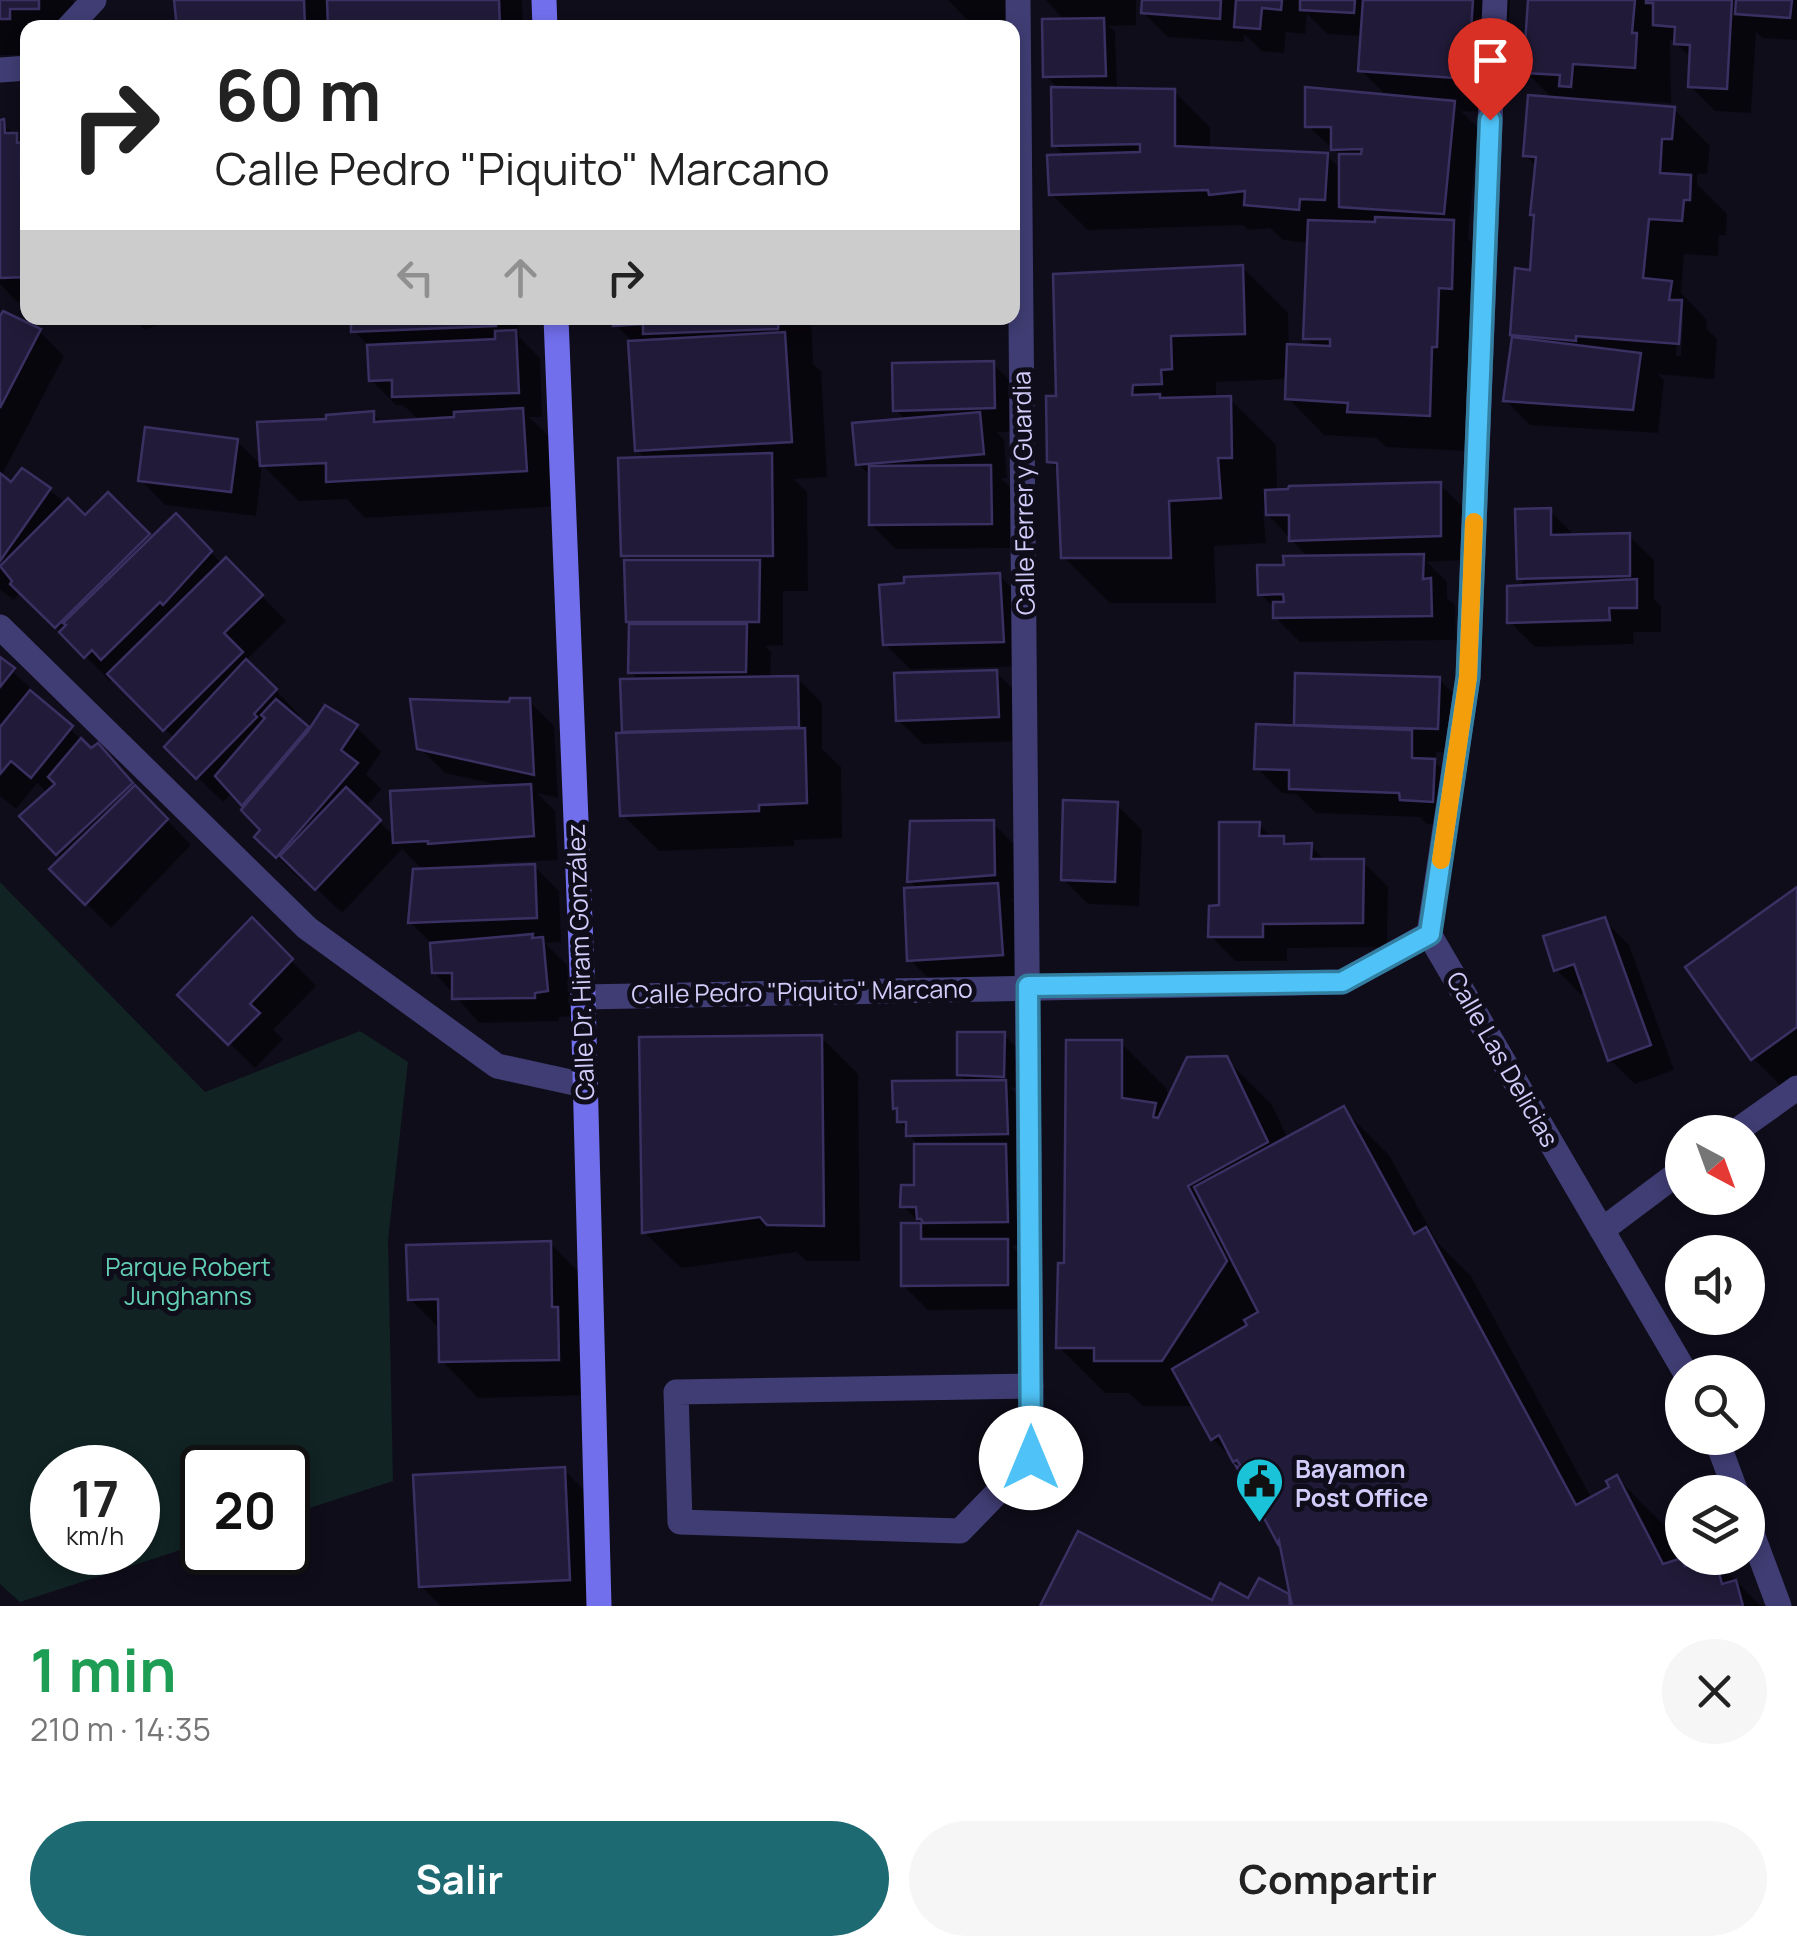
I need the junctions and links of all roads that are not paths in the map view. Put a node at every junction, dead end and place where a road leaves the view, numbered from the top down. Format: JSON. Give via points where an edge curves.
{"nodes":[{"id":1,"x":94,"y":0,"type":"edge"},
{"id":2,"x":1495,"y":0,"type":"edge"},
{"id":3,"x":75,"y":20,"type":"edge"},
{"id":4,"x":1020,"y":197,"type":"edge"},
{"id":5,"x":556,"y":325,"type":"edge"},
{"id":6,"x":0,"y":626,"type":"edge"},
{"id":7,"x":1430,"y":934,"type":"junction"},
{"id":8,"x":1028,"y":986,"type":"junction"},
{"id":9,"x":582,"y":997,"type":"junction"},
{"id":10,"x":584,"y":1085,"type":"junction"},
{"id":11,"x":1797,"y":1088,"type":"edge"},
{"id":12,"x":1759,"y":1115,"type":"edge"},
{"id":13,"x":1665,"y":1183,"type":"edge"},
{"id":14,"x":1602,"y":1230,"type":"junction"},
{"id":15,"x":1675,"y":1355,"type":"edge"},
{"id":16,"x":1031,"y":1386,"type":"junction"},
{"id":17,"x":1765,"y":1569,"type":"edge"},
{"id":18,"x":599,"y":1606,"type":"edge"},
{"id":19,"x":1779,"y":1606,"type":"edge"}],
"edges":[{"from":1,"to":3,"type":"street"},
{"from":2,"to":7,"type":"street","via":[[1468,677]]},
{"from":4,"to":8,"type":"street","name":"Calle Ferrer y Guardia"},
{"from":5,"to":9,"type":"street","name":"Calle Dr. Hiram González"},
{"from":6,"to":10,"type":"street","via":[[307,928],[497,1066]]},
{"from":7,"to":8,"type":"street","name":"Calle Pedro \"Piquito\" Marcano","via":[[1342,982]]},
{"from":7,"to":14,"type":"street","name":"Calle Las Delicias"},
{"from":8,"to":9,"type":"street","name":"Calle Pedro \"Piquito\" Marcano"},
{"from":8,"to":16,"type":"street","name":"Calle Ferrer y Guardia"},
{"from":9,"to":10,"type":"street","name":"Calle Dr. Hiram González"},
{"from":10,"to":18,"type":"street","name":"Calle Dr. Hiram González"},
{"from":11,"to":12,"type":"street"},
{"from":13,"to":14,"type":"street"},
{"from":14,"to":15,"type":"street","name":"Calle Las Delicias"},
{"from":16,"to":16,"type":"street","name":"Calle Ferrer y Guardia","via":[[1031,1458],[960,1531],[680,1522],[676,1392]]},
{"from":17,"to":19,"type":"street"}]}
